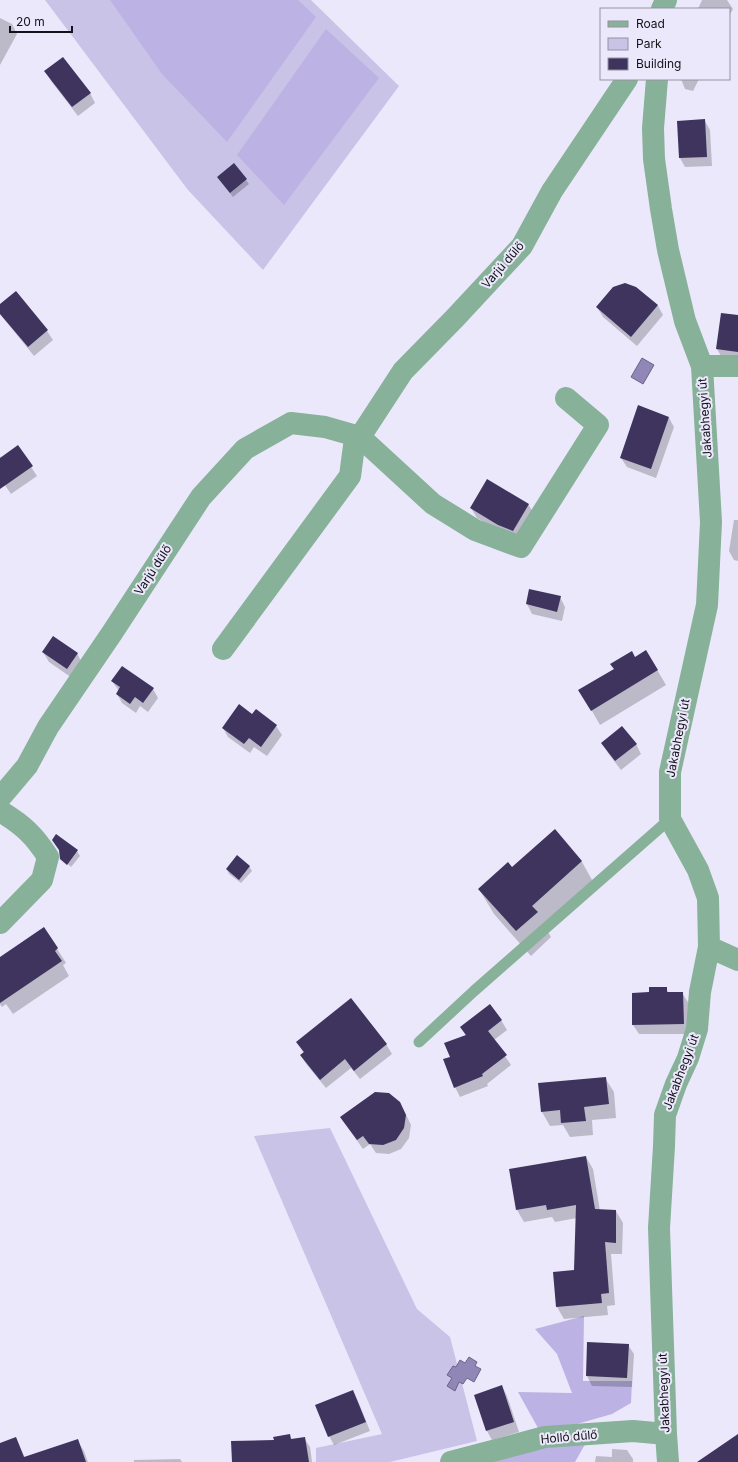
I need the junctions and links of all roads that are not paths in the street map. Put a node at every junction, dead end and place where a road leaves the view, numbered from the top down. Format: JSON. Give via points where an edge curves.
{"nodes":[{"id":1,"x":627,"y":80,"type":"edge"},
{"id":2,"x":657,"y":80,"type":"edge"},
{"id":3,"x":702,"y":366,"type":"junction"},
{"id":4,"x":738,"y":366,"type":"edge"},
{"id":5,"x":566,"y":398,"type":"dead end"},
{"id":6,"x":360,"y":436,"type":"junction"},
{"id":7,"x":223,"y":649,"type":"dead end"},
{"id":8,"x":0,"y":798,"type":"edge"},
{"id":9,"x":0,"y":811,"type":"edge"},
{"id":10,"x":670,"y":819,"type":"junction"},
{"id":11,"x":0,"y":923,"type":"edge"},
{"id":12,"x":709,"y":947,"type":"junction"},
{"id":13,"x":738,"y":960,"type":"edge"},
{"id":14,"x":419,"y":1042,"type":"dead end"},
{"id":15,"x":666,"y":1434,"type":"junction"},
{"id":16,"x":450,"y":1462,"type":"edge"},
{"id":17,"x":668,"y":1462,"type":"edge"}],
"edges":[{"from":1,"to":6,"type":"street","name":"Varjú dűlő","via":[[552,191],[522,246],[403,371]]},
{"from":2,"to":3,"type":"street","name":"Jakabhegyi út","via":[[653,128],[654,159],[661,209],[685,322]]},
{"from":3,"to":4,"type":"street"},
{"from":3,"to":10,"type":"street","name":"Jakabhegyi út","via":[[711,522],[707,605],[670,772]]},
{"from":5,"to":6,"type":"street","name":"Varjú dűlő","via":[[598,425],[521,547],[475,530],[433,504]]},
{"from":6,"to":7,"type":"street","name":"Varjú dűlő","via":[[354,446],[350,476]]},
{"from":6,"to":8,"type":"street","name":"Varjú dűlő","via":[[325,427],[291,423],[245,449],[201,497],[48,727],[27,766]]},
{"from":9,"to":11,"type":"street","via":[[28,831],[48,857],[42,880]]},
{"from":10,"to":12,"type":"street","name":"Jakabhegyi út","via":[[698,870],[708,898]]},
{"from":10,"to":14,"type":"lane"},
{"from":12,"to":13,"type":"street"},
{"from":12,"to":15,"type":"street","name":"Jakabhegyi út","via":[[700,992],[697,1029],[665,1115],[659,1228]]},
{"from":15,"to":16,"type":"street","name":"Holló dűlő","via":[[633,1432],[545,1438]]},
{"from":15,"to":17,"type":"street","name":"Jakabhegyi út"}]}
